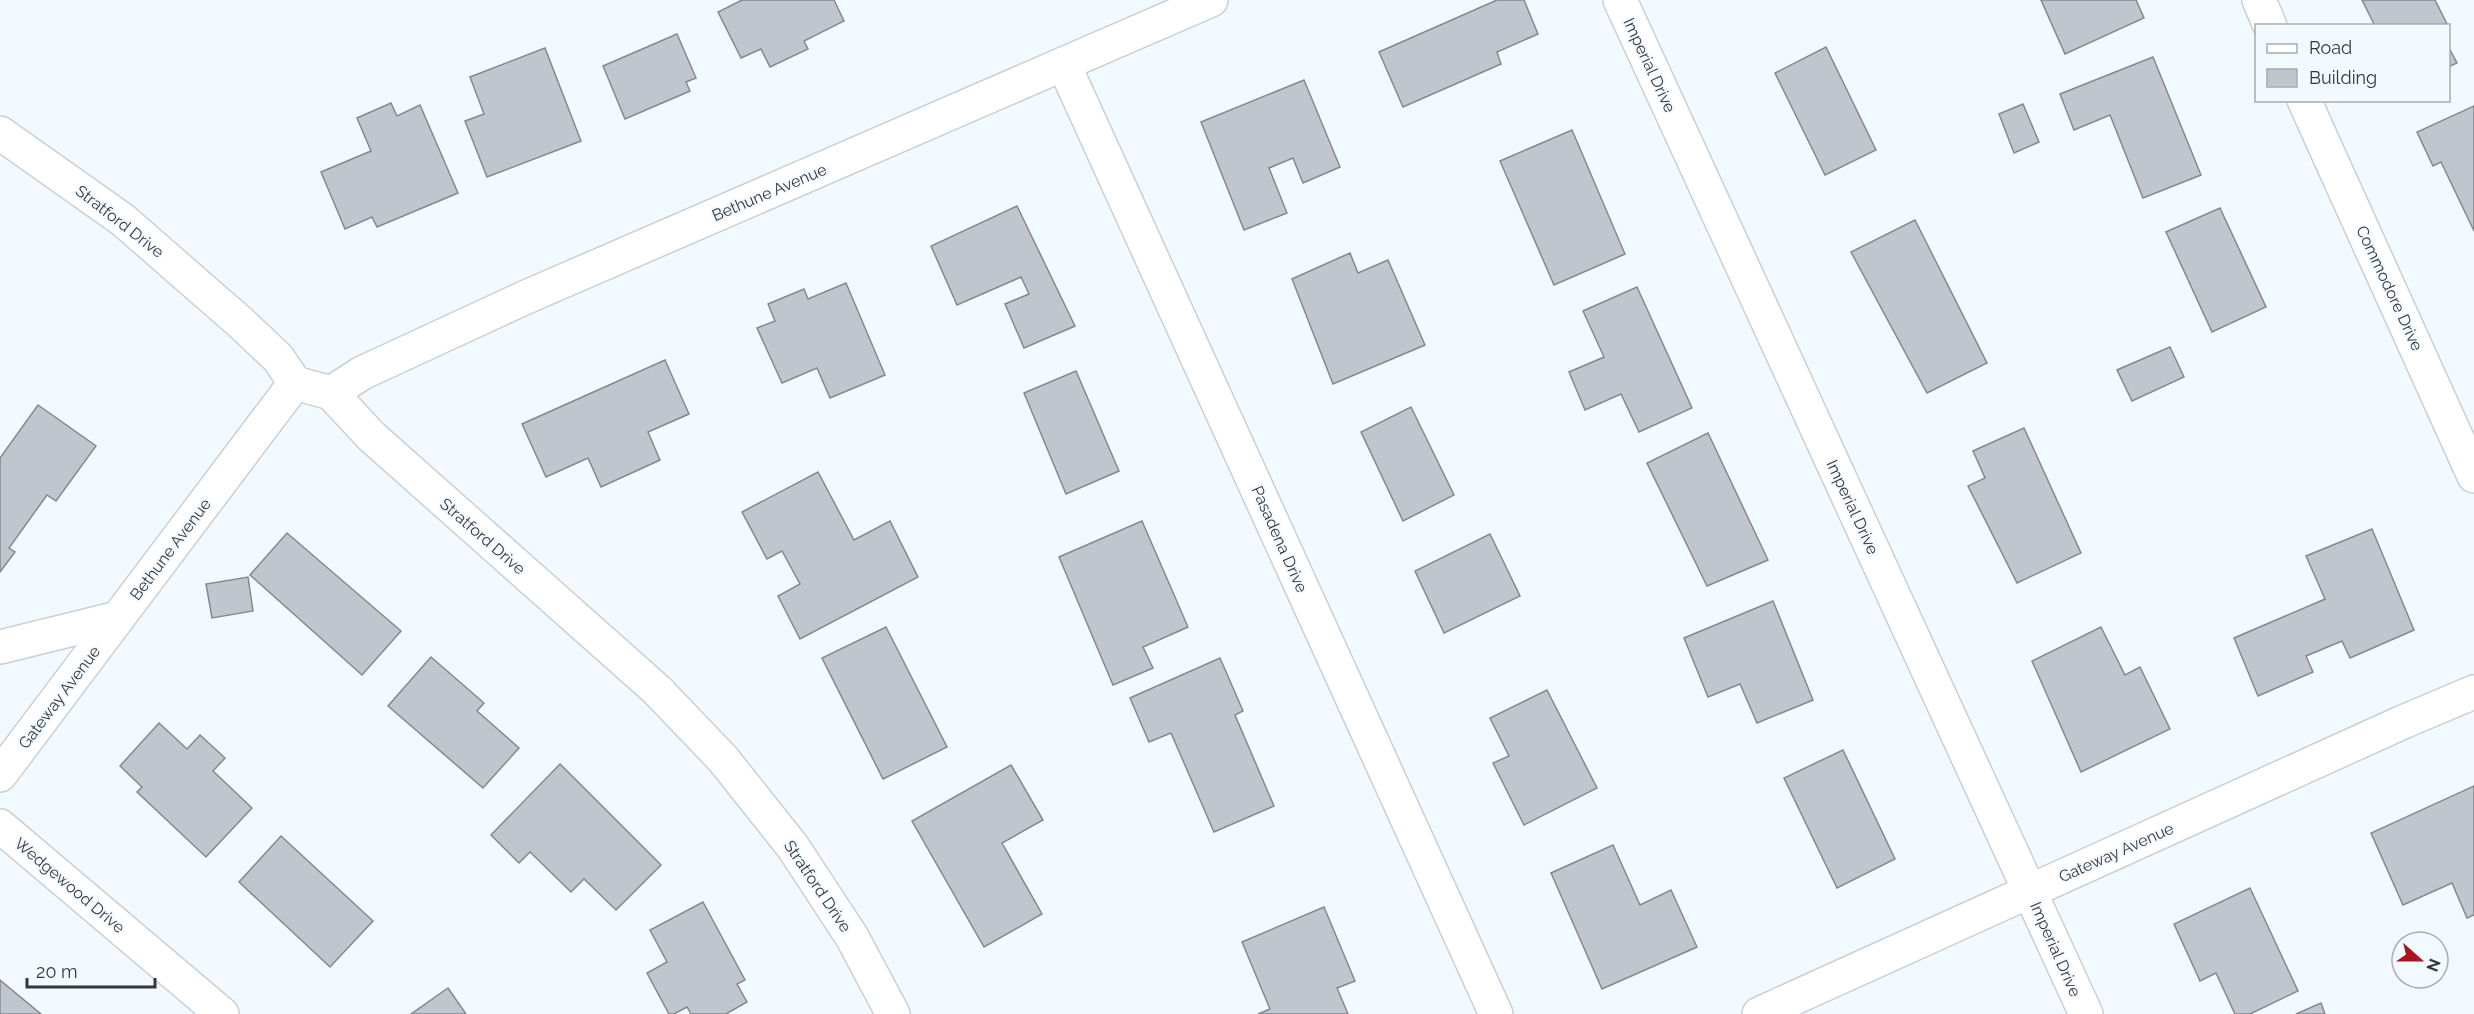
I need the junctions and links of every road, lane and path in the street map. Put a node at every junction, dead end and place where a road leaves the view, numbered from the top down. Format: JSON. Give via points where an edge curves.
{"nodes":[{"id":1,"x":1211,"y":0,"type":"edge"},
{"id":2,"x":1620,"y":0,"type":"edge"},
{"id":3,"x":2259,"y":0,"type":"edge"},
{"id":4,"x":2269,"y":24,"type":"edge"},
{"id":5,"x":1064,"y":65,"type":"junction"},
{"id":6,"x":2305,"y":102,"type":"edge"},
{"id":7,"x":0,"y":133,"type":"edge"},
{"id":8,"x":295,"y":383,"type":"junction"},
{"id":9,"x":331,"y":393,"type":"junction"},
{"id":10,"x":2474,"y":476,"type":"edge"},
{"id":11,"x":118,"y":618,"type":"junction"},
{"id":12,"x":0,"y":647,"type":"edge"},
{"id":13,"x":2474,"y":692,"type":"edge"},
{"id":14,"x":0,"y":776,"type":"edge"},
{"id":15,"x":0,"y":826,"type":"edge"},
{"id":16,"x":2030,"y":891,"type":"junction"},
{"id":17,"x":222,"y":1014,"type":"edge"},
{"id":18,"x":893,"y":1014,"type":"edge"},
{"id":19,"x":1496,"y":1014,"type":"edge"},
{"id":20,"x":1759,"y":1014,"type":"edge"},
{"id":21,"x":2086,"y":1014,"type":"edge"}],
"edges":[{"from":1,"to":5,"type":"street","name":"Bethune Avenue"},
{"from":2,"to":16,"type":"street","name":"Imperial Drive"},
{"from":3,"to":4,"type":"street"},
{"from":5,"to":9,"type":"street","name":"Bethune Avenue","via":[[524,298],[362,373]]},
{"from":5,"to":19,"type":"street","name":"Pasadena Drive"},
{"from":6,"to":10,"type":"street","name":"Commodore Drive"},
{"from":7,"to":8,"type":"street","name":"Stratford Drive","via":[[123,220],[278,358]]},
{"from":8,"to":9,"type":"street"},
{"from":8,"to":11,"type":"street","name":"Bethune Avenue"},
{"from":9,"to":18,"type":"street","name":"Stratford Drive","via":[[371,436],[657,690],[723,759],[793,847],[852,937]]},
{"from":11,"to":12,"type":"street"},
{"from":11,"to":14,"type":"street","name":"Gateway Avenue"},
{"from":13,"to":16,"type":"street","name":"Gateway Avenue"},
{"from":15,"to":17,"type":"street","name":"Wedgewood Drive"},
{"from":16,"to":20,"type":"street","name":"Gateway Avenue"},
{"from":16,"to":21,"type":"street","name":"Imperial Drive"}]}
